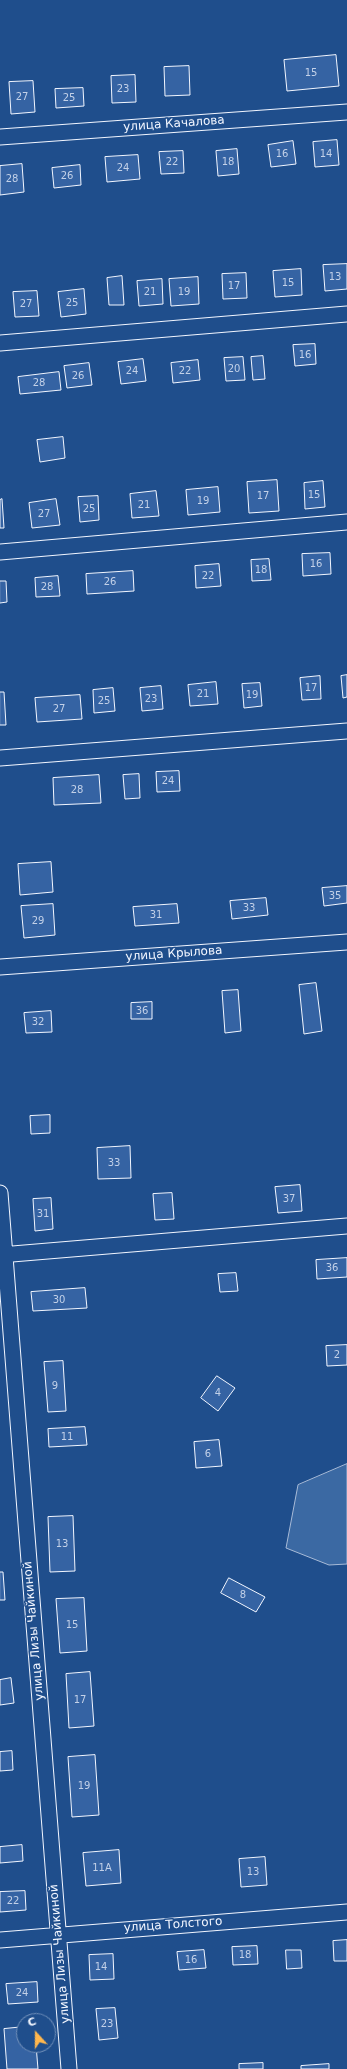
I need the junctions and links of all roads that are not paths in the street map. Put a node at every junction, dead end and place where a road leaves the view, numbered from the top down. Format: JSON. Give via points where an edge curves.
{"nodes":[{"id":1,"x":347,"y":112,"type":"edge"},
{"id":2,"x":0,"y":137,"type":"edge"},
{"id":3,"x":347,"y":314,"type":"edge"},
{"id":4,"x":0,"y":343,"type":"edge"},
{"id":5,"x":347,"y":522,"type":"edge"},
{"id":6,"x":0,"y":552,"type":"edge"},
{"id":7,"x":347,"y":731,"type":"edge"},
{"id":8,"x":0,"y":758,"type":"edge"},
{"id":9,"x":347,"y":942,"type":"edge"},
{"id":10,"x":0,"y":967,"type":"edge"},
{"id":11,"x":0,"y":1193,"type":"edge"},
{"id":12,"x":347,"y":1226,"type":"edge"},
{"id":13,"x":2,"y":1255,"type":"edge"},
{"id":14,"x":347,"y":1912,"type":"edge"},
{"id":15,"x":58,"y":1934,"type":"junction"},
{"id":16,"x":0,"y":1940,"type":"edge"},
{"id":17,"x":69,"y":2069,"type":"edge"}],
"edges":[{"from":1,"to":2,"type":"street","name":"улица Качалова"},
{"from":3,"to":4,"type":"street"},
{"from":5,"to":6,"type":"street"},
{"from":7,"to":8,"type":"street"},
{"from":9,"to":10,"type":"street","name":"улица Крылова"},
{"from":11,"to":13,"type":"street","name":"улица Лизы Чайкиной"},
{"from":12,"to":13,"type":"street"},
{"from":13,"to":15,"type":"street","name":"улица Лизы Чайкиной"},
{"from":14,"to":15,"type":"street","name":"улица Толстого"},
{"from":15,"to":16,"type":"street","name":"улица Толстого"},
{"from":15,"to":17,"type":"street","name":"улица Лизы Чайкиной"}]}
